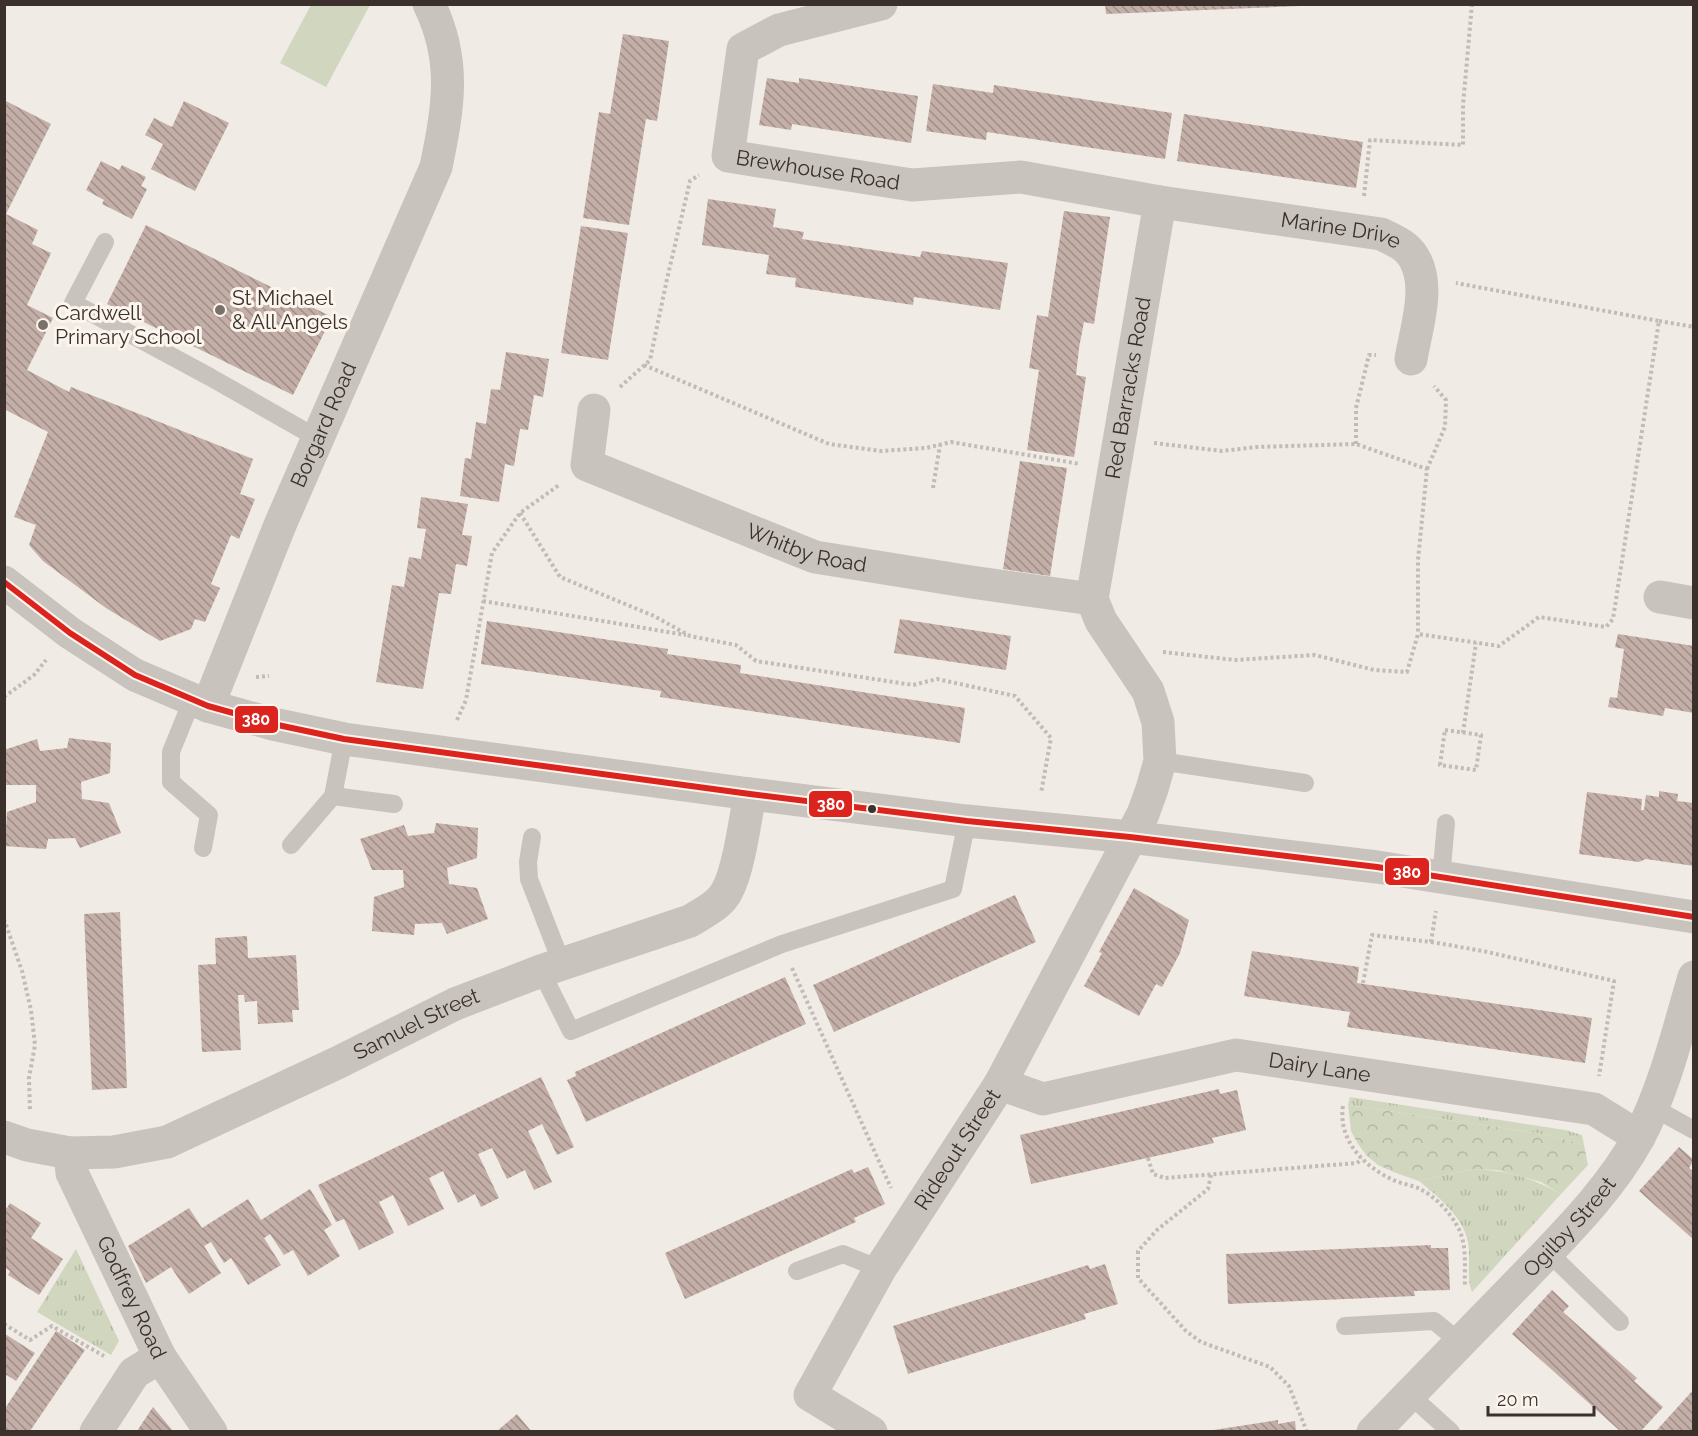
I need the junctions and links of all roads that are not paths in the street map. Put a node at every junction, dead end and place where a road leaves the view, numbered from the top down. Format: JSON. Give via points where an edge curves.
{"nodes":[{"id":1,"x":429,"y":4,"type":"edge"},
{"id":2,"x":881,"y":4,"type":"edge"},
{"id":3,"x":1160,"y":202,"type":"junction"},
{"id":4,"x":105,"y":242,"type":"dead end"},
{"id":5,"x":1411,"y":359,"type":"road end"},
{"id":6,"x":594,"y":410,"type":"road end"},
{"id":7,"x":317,"y":438,"type":"junction"},
{"id":8,"x":4,"y":582,"type":"edge"},
{"id":9,"x":1660,"y":597,"type":"dead end"},
{"id":10,"x":1092,"y":599,"type":"junction"},
{"id":11,"x":1694,"y":603,"type":"edge"},
{"id":12,"x":200,"y":703,"type":"junction"},
{"id":13,"x":344,"y":739,"type":"junction"},
{"id":14,"x":1160,"y":761,"type":"junction"},
{"id":15,"x":1305,"y":783,"type":"dead end"},
{"id":16,"x":750,"y":794,"type":"junction"},
{"id":17,"x":333,"y":796,"type":"junction"},
{"id":18,"x":394,"y":804,"type":"dead end"},
{"id":19,"x":967,"y":820,"type":"junction"},
{"id":20,"x":1446,"y":823,"type":"dead end"},
{"id":21,"x":532,"y":837,"type":"dead end"},
{"id":22,"x":1131,"y":837,"type":"junction"},
{"id":23,"x":291,"y":845,"type":"dead end"},
{"id":24,"x":203,"y":848,"type":"dead end"},
{"id":25,"x":1441,"y":878,"type":"junction"},
{"id":26,"x":1694,"y":917,"type":"edge"},
{"id":27,"x":551,"y":967,"type":"junction"},
{"id":28,"x":1694,"y":977,"type":"edge"},
{"id":29,"x":1000,"y":1084,"type":"junction"},
{"id":30,"x":1652,"y":1107,"type":"junction"},
{"id":31,"x":1694,"y":1131,"type":"edge"},
{"id":32,"x":1639,"y":1137,"type":"junction"},
{"id":33,"x":16,"y":1141,"type":"edge"},
{"id":34,"x":70,"y":1153,"type":"junction"},
{"id":35,"x":1548,"y":1252,"type":"junction"},
{"id":36,"x":880,"y":1269,"type":"junction"},
{"id":37,"x":797,"y":1271,"type":"dead end"},
{"id":38,"x":1620,"y":1322,"type":"dead end"},
{"id":39,"x":1345,"y":1326,"type":"dead end"},
{"id":40,"x":1455,"y":1337,"type":"junction"},
{"id":41,"x":147,"y":1365,"type":"junction"},
{"id":42,"x":1409,"y":1394,"type":"junction"},
{"id":43,"x":96,"y":1431,"type":"edge"},
{"id":44,"x":211,"y":1431,"type":"edge"},
{"id":45,"x":871,"y":1431,"type":"edge"},
{"id":46,"x":1373,"y":1431,"type":"edge"},
{"id":47,"x":1451,"y":1431,"type":"edge"}],
"edges":[{"from":1,"to":7,"type":"street","name":"Borgard Road","via":[[446,50],[448,85],[436,167]]},
{"from":2,"to":3,"type":"street","name":"Brewhouse Road","via":[[779,30],[743,50],[728,156],[912,186],[1021,177]]},
{"from":3,"to":5,"type":"street","name":"Marine Drive","via":[[1380,234],[1400,243],[1414,258],[1421,277]]},
{"from":3,"to":10,"type":"street","name":"Red Barracks Road"},
{"from":4,"to":7,"type":"lane","via":[[73,303]]},
{"from":6,"to":10,"type":"street","name":"Whitby Road","via":[[587,465],[814,556]]},
{"from":7,"to":12,"type":"street","name":"Borgard Road"},
{"from":8,"to":12,"type":"street","via":[[100,654],[135,675]]},
{"from":9,"to":11,"type":"street"},
{"from":10,"to":14,"type":"street","via":[[1101,621],[1148,691],[1158,722]]},
{"from":12,"to":13,"type":"street"},
{"from":12,"to":24,"type":"lane","via":[[171,752],[171,783],[208,815]]},
{"from":13,"to":16,"type":"street"},
{"from":13,"to":17,"type":"lane"},
{"from":14,"to":15,"type":"lane"},
{"from":14,"to":22,"type":"street","via":[[1143,814]]},
{"from":16,"to":19,"type":"street"},
{"from":16,"to":27,"type":"street","name":"Samuel Street","via":[[734,874],[727,893],[711,909],[690,921]]},
{"from":17,"to":18,"type":"lane"},
{"from":17,"to":23,"type":"lane"},
{"from":19,"to":22,"type":"street"},
{"from":19,"to":27,"type":"lane","via":[[953,890],[782,944],[571,1031]]},
{"from":20,"to":25,"type":"lane"},
{"from":21,"to":27,"type":"lane","via":[[529,879]]},
{"from":22,"to":25,"type":"street"},
{"from":22,"to":29,"type":"street","name":"Rideout Street"},
{"from":25,"to":26,"type":"street"},
{"from":27,"to":34,"type":"street","name":"Samuel Street","via":[[455,1004],[167,1142],[114,1152]]},
{"from":28,"to":30,"type":"street","name":"Ogilby Street"},
{"from":29,"to":32,"type":"street","name":"Dairy Lane","via":[[1043,1099],[1236,1055],[1594,1109]]},
{"from":29,"to":36,"type":"street","name":"Rideout Street"},
{"from":30,"to":31,"type":"lane"},
{"from":30,"to":32,"type":"street","name":"Ogilby Street"},
{"from":32,"to":35,"type":"street","name":"Ogilby Street","via":[[1610,1181]]},
{"from":33,"to":34,"type":"street","name":"Samuel Street"},
{"from":34,"to":41,"type":"street","name":"Godfrey Road","via":[[72,1173]]},
{"from":35,"to":38,"type":"lane"},
{"from":35,"to":40,"type":"street","name":"Ogilby Street"},
{"from":36,"to":37,"type":"lane","via":[[843,1254]]},
{"from":36,"to":45,"type":"street","name":"Rideout Street","via":[[810,1395]]},
{"from":39,"to":40,"type":"lane","via":[[1434,1321]]},
{"from":40,"to":42,"type":"street","name":"Ogilby Street"},
{"from":41,"to":43,"type":"street"},
{"from":41,"to":44,"type":"street","name":"Godfrey Road"},
{"from":42,"to":46,"type":"street","name":"Ogilby Street"},
{"from":42,"to":47,"type":"lane"}]}
